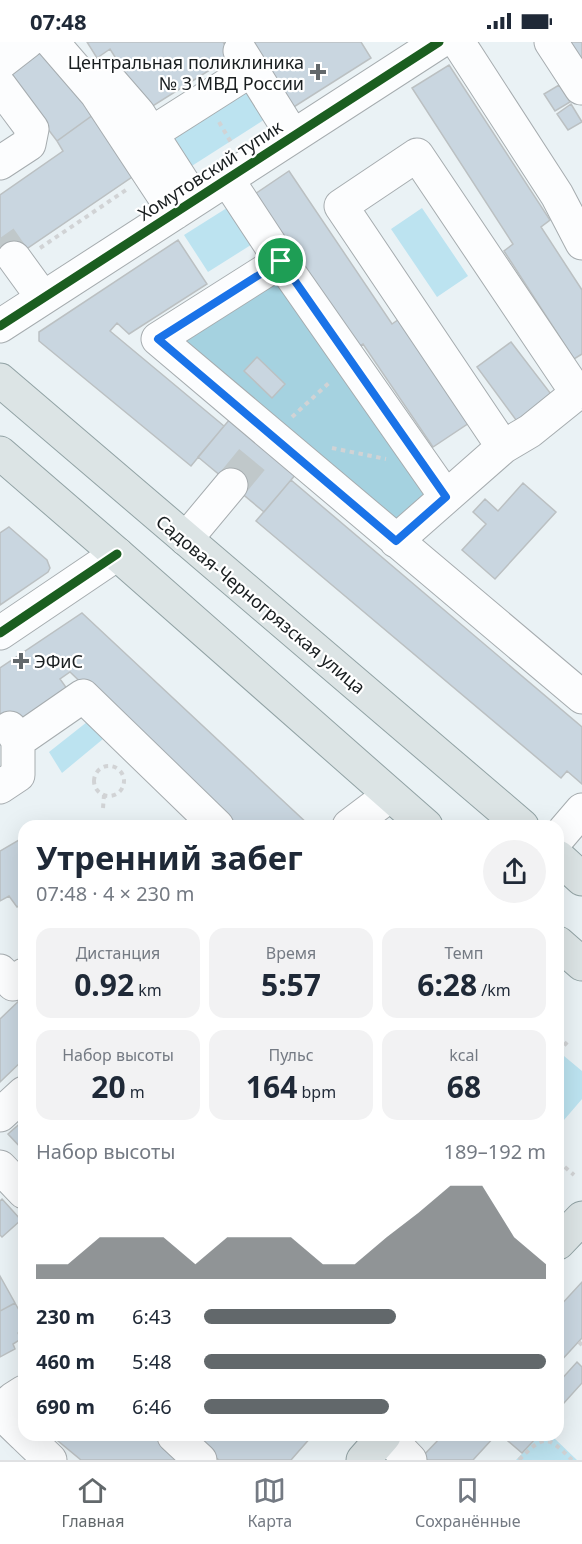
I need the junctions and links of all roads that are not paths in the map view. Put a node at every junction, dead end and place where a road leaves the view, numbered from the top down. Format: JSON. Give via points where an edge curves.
{"nodes":[{"id":1,"x":27,"y":42,"type":"edge"},
{"id":2,"x":52,"y":42,"type":"edge"},
{"id":3,"x":78,"y":42,"type":"edge"},
{"id":4,"x":439,"y":42,"type":"edge"},
{"id":5,"x":458,"y":42,"type":"edge"},
{"id":6,"x":551,"y":42,"type":"edge"},
{"id":7,"x":0,"y":63,"type":"edge"},
{"id":8,"x":0,"y":86,"type":"edge"},
{"id":9,"x":582,"y":87,"type":"edge"},
{"id":10,"x":152,"y":133,"type":"junction"},
{"id":11,"x":293,"y":136,"type":"junction"},
{"id":12,"x":0,"y":163,"type":"edge"},
{"id":13,"x":226,"y":179,"type":"junction"},
{"id":14,"x":185,"y":206,"type":"junction"},
{"id":15,"x":582,"y":243,"type":"edge"},
{"id":16,"x":16,"y":261,"type":"tunnel mouth"},
{"id":17,"x":281,"y":261,"type":"junction"},
{"id":18,"x":43,"y":298,"type":"junction"},
{"id":19,"x":0,"y":326,"type":"edge"},
{"id":20,"x":0,"y":380,"type":"edge"},
{"id":21,"x":580,"y":391,"type":"edge"},
{"id":22,"x":503,"y":447,"type":"junction"},
{"id":23,"x":4,"y":463,"type":"edge"},
{"id":24,"x":231,"y":485,"type":"tunnel mouth"},
{"id":25,"x":446,"y":497,"type":"junction"},
{"id":26,"x":186,"y":539,"type":"junction"},
{"id":27,"x":396,"y":541,"type":"junction"},
{"id":28,"x":117,"y":554,"type":"junction"},
{"id":29,"x":0,"y":633,"type":"edge"},
{"id":30,"x":582,"y":697,"type":"edge"},
{"id":31,"x":0,"y":788,"type":"edge"},
{"id":32,"x":390,"y":795,"type":"junction"},
{"id":33,"x":582,"y":810,"type":"edge"},
{"id":34,"x":211,"y":820,"type":"edge"},
{"id":35,"x":358,"y":820,"type":"edge"},
{"id":36,"x":419,"y":820,"type":"edge"},
{"id":37,"x":515,"y":820,"type":"edge"},
{"id":38,"x":564,"y":831,"type":"edge"},
{"id":39,"x":564,"y":862,"type":"edge"},
{"id":40,"x":582,"y":879,"type":"edge"},
{"id":41,"x":0,"y":971,"type":"edge"},
{"id":42,"x":18,"y":980,"type":"edge"},
{"id":43,"x":18,"y":1098,"type":"edge"},
{"id":44,"x":0,"y":1115,"type":"edge"},
{"id":45,"x":0,"y":1167,"type":"edge"},
{"id":46,"x":18,"y":1186,"type":"edge"},
{"id":47,"x":582,"y":1218,"type":"edge"},
{"id":48,"x":564,"y":1237,"type":"edge"},
{"id":49,"x":7,"y":1399,"type":"edge"},
{"id":50,"x":18,"y":1422,"type":"edge"},
{"id":51,"x":0,"y":1431,"type":"edge"},
{"id":52,"x":30,"y":1441,"type":"edge"},
{"id":53,"x":179,"y":1441,"type":"edge"},
{"id":54,"x":380,"y":1441,"type":"edge"},
{"id":55,"x":390,"y":1441,"type":"edge"},
{"id":56,"x":16,"y":1460,"type":"edge"},
{"id":57,"x":50,"y":1460,"type":"edge"},
{"id":58,"x":200,"y":1460,"type":"edge"},
{"id":59,"x":363,"y":1460,"type":"edge"},
{"id":60,"x":410,"y":1460,"type":"edge"}],
"edges":[{"from":1,"to":7,"type":"street"},
{"from":2,"to":14,"type":"street","via":[[96,93],[149,174]]},
{"from":3,"to":10,"type":"street"},
{"from":4,"to":11,"type":"street","name":"Хомутовский тупик"},
{"from":5,"to":15,"type":"street","via":[[557,195]]},
{"from":6,"to":9,"type":"street"},
{"from":8,"to":12,"type":"street","via":[[32,129],[29,144]]},
{"from":10,"to":11,"type":"street","via":[[245,60]]},
{"from":10,"to":14,"type":"street"},
{"from":11,"to":13,"type":"street","name":"Хомутовский тупик"},
{"from":13,"to":14,"type":"street","name":"Хомутовский тупик"},
{"from":13,"to":17,"type":"street"},
{"from":14,"to":18,"type":"street","name":"Хомутовский тупик"},
{"from":16,"to":18,"type":"street"},
{"from":17,"to":25,"type":"street"},
{"from":17,"to":27,"type":"street","via":[[158,339],[268,441]]},
{"from":18,"to":19,"type":"street","name":"Хомутовский тупик"},
{"from":20,"to":26,"type":"main road","name":"Садовая-Черногрязская улица"},
{"from":21,"to":22,"type":"street"},
{"from":21,"to":22,"type":"street","via":[[417,155],[341,206]]},
{"from":22,"to":25,"type":"street"},
{"from":23,"to":28,"type":"main road"},
{"from":24,"to":26,"type":"street"},
{"from":25,"to":27,"type":"street"},
{"from":26,"to":37,"type":"main road","name":"Садовая-Черногрязская улица"},
{"from":27,"to":30,"type":"street"},
{"from":28,"to":29,"type":"street"},
{"from":28,"to":32,"type":"main road"},
{"from":31,"to":34,"type":"street","via":[[18,775],[14,734],[83,696]]},
{"from":32,"to":35,"type":"street"},
{"from":32,"to":36,"type":"main road"},
{"from":33,"to":38,"type":"street"},
{"from":39,"to":40,"type":"main road"},
{"from":41,"to":42,"type":"street","via":[[13,984]]},
{"from":43,"to":44,"type":"street"},
{"from":45,"to":46,"type":"street"},
{"from":47,"to":48,"type":"main road"},
{"from":49,"to":50,"type":"street"},
{"from":51,"to":56,"type":"street"},
{"from":52,"to":57,"type":"street"},
{"from":53,"to":58,"type":"street"},
{"from":54,"to":59,"type":"main road"},
{"from":55,"to":60,"type":"street"}]}
